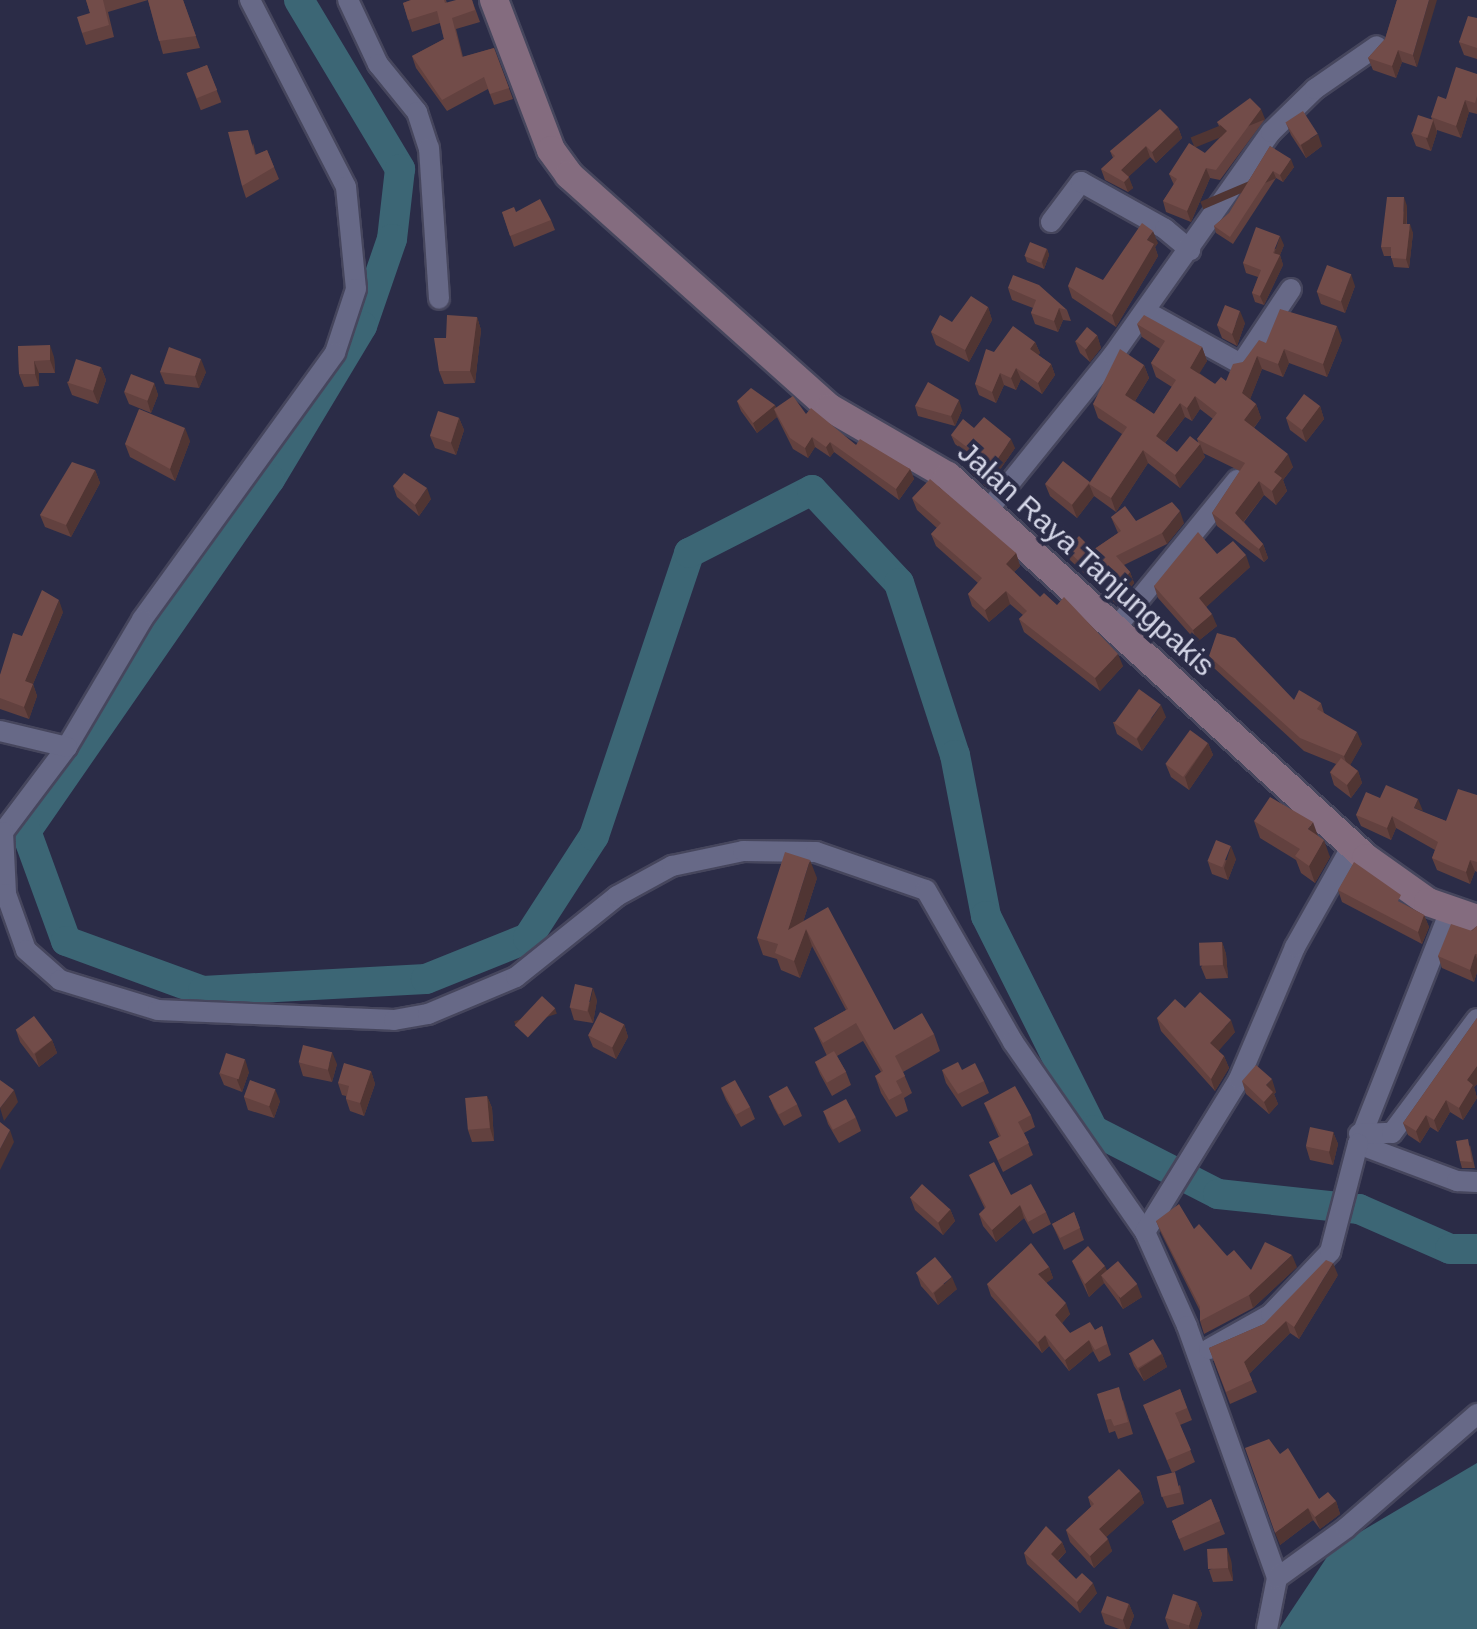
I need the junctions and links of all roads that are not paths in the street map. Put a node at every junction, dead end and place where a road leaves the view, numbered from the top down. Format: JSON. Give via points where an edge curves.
{"nodes":[{"id":1,"x":250,"y":0,"type":"edge"},
{"id":2,"x":348,"y":0,"type":"edge"},
{"id":3,"x":494,"y":0,"type":"edge"},
{"id":4,"x":1376,"y":46,"type":"edge"},
{"id":5,"x":1052,"y":222,"type":"dead end"},
{"id":6,"x":1190,"y":250,"type":"junction"},
{"id":7,"x":1291,"y":289,"type":"dead end"},
{"id":8,"x":438,"y":299,"type":"dead end"},
{"id":9,"x":1145,"y":312,"type":"junction"},
{"id":10,"x":1237,"y":480,"type":"edge"},
{"id":11,"x":988,"y":510,"type":"junction"},
{"id":12,"x":1115,"y":629,"type":"junction"},
{"id":13,"x":0,"y":731,"type":"edge"},
{"id":14,"x":67,"y":747,"type":"junction"},
{"id":15,"x":2,"y":832,"type":"edge"},
{"id":16,"x":1352,"y":846,"type":"junction"},
{"id":17,"x":1464,"y":915,"type":"edge"},
{"id":18,"x":1477,"y":1018,"type":"edge"},
{"id":19,"x":1358,"y":1139,"type":"junction"},
{"id":20,"x":1477,"y":1182,"type":"edge"},
{"id":21,"x":1145,"y":1232,"type":"junction"},
{"id":22,"x":1197,"y":1353,"type":"junction"},
{"id":23,"x":1477,"y":1414,"type":"edge"},
{"id":24,"x":1277,"y":1578,"type":"junction"},
{"id":25,"x":1267,"y":1629,"type":"edge"}],
"edges":[{"from":1,"to":14,"type":"street","via":[[346,187],[352,304],[335,352],[142,620]]},
{"from":2,"to":8,"type":"street","via":[[378,64],[416,112],[429,148]]},
{"from":3,"to":11,"type":"street","name":"Jalan Raya Tanjungpakis","via":[[551,150],[569,174],[830,408],[929,461]]},
{"from":4,"to":6,"type":"street","via":[[1315,89],[1271,132]]},
{"from":5,"to":6,"type":"street","via":[[1081,182]]},
{"from":6,"to":9,"type":"street"},
{"from":7,"to":9,"type":"street","via":[[1241,364]]},
{"from":9,"to":11,"type":"street"},
{"from":10,"to":12,"type":"street"},
{"from":11,"to":12,"type":"street","name":"Jalan Raya Tanjungpakis"},
{"from":12,"to":16,"type":"street","name":"Jalan Raya Tanjungpakis"},
{"from":13,"to":14,"type":"street"},
{"from":14,"to":15,"type":"street"},
{"from":15,"to":21,"type":"street","via":[[13,923],[26,950],[60,980],[158,1010],[361,1022],[428,1014],[499,986],[645,876],[672,866],[778,849],[848,859],[926,890],[940,904],[982,991]]},
{"from":16,"to":17,"type":"street","name":"Jalan Raya Tanjungpakis"},
{"from":16,"to":21,"type":"street","via":[[1295,947],[1239,1079]]},
{"from":17,"to":19,"type":"street"},
{"from":18,"to":19,"type":"street","via":[[1392,1133]]},
{"from":19,"to":20,"type":"street","via":[[1456,1181]]},
{"from":19,"to":22,"type":"street","via":[[1330,1252],[1271,1314]]},
{"from":21,"to":22,"type":"street"},
{"from":22,"to":24,"type":"street"},
{"from":23,"to":24,"type":"street","via":[[1346,1528]]},
{"from":24,"to":25,"type":"street"}]}
